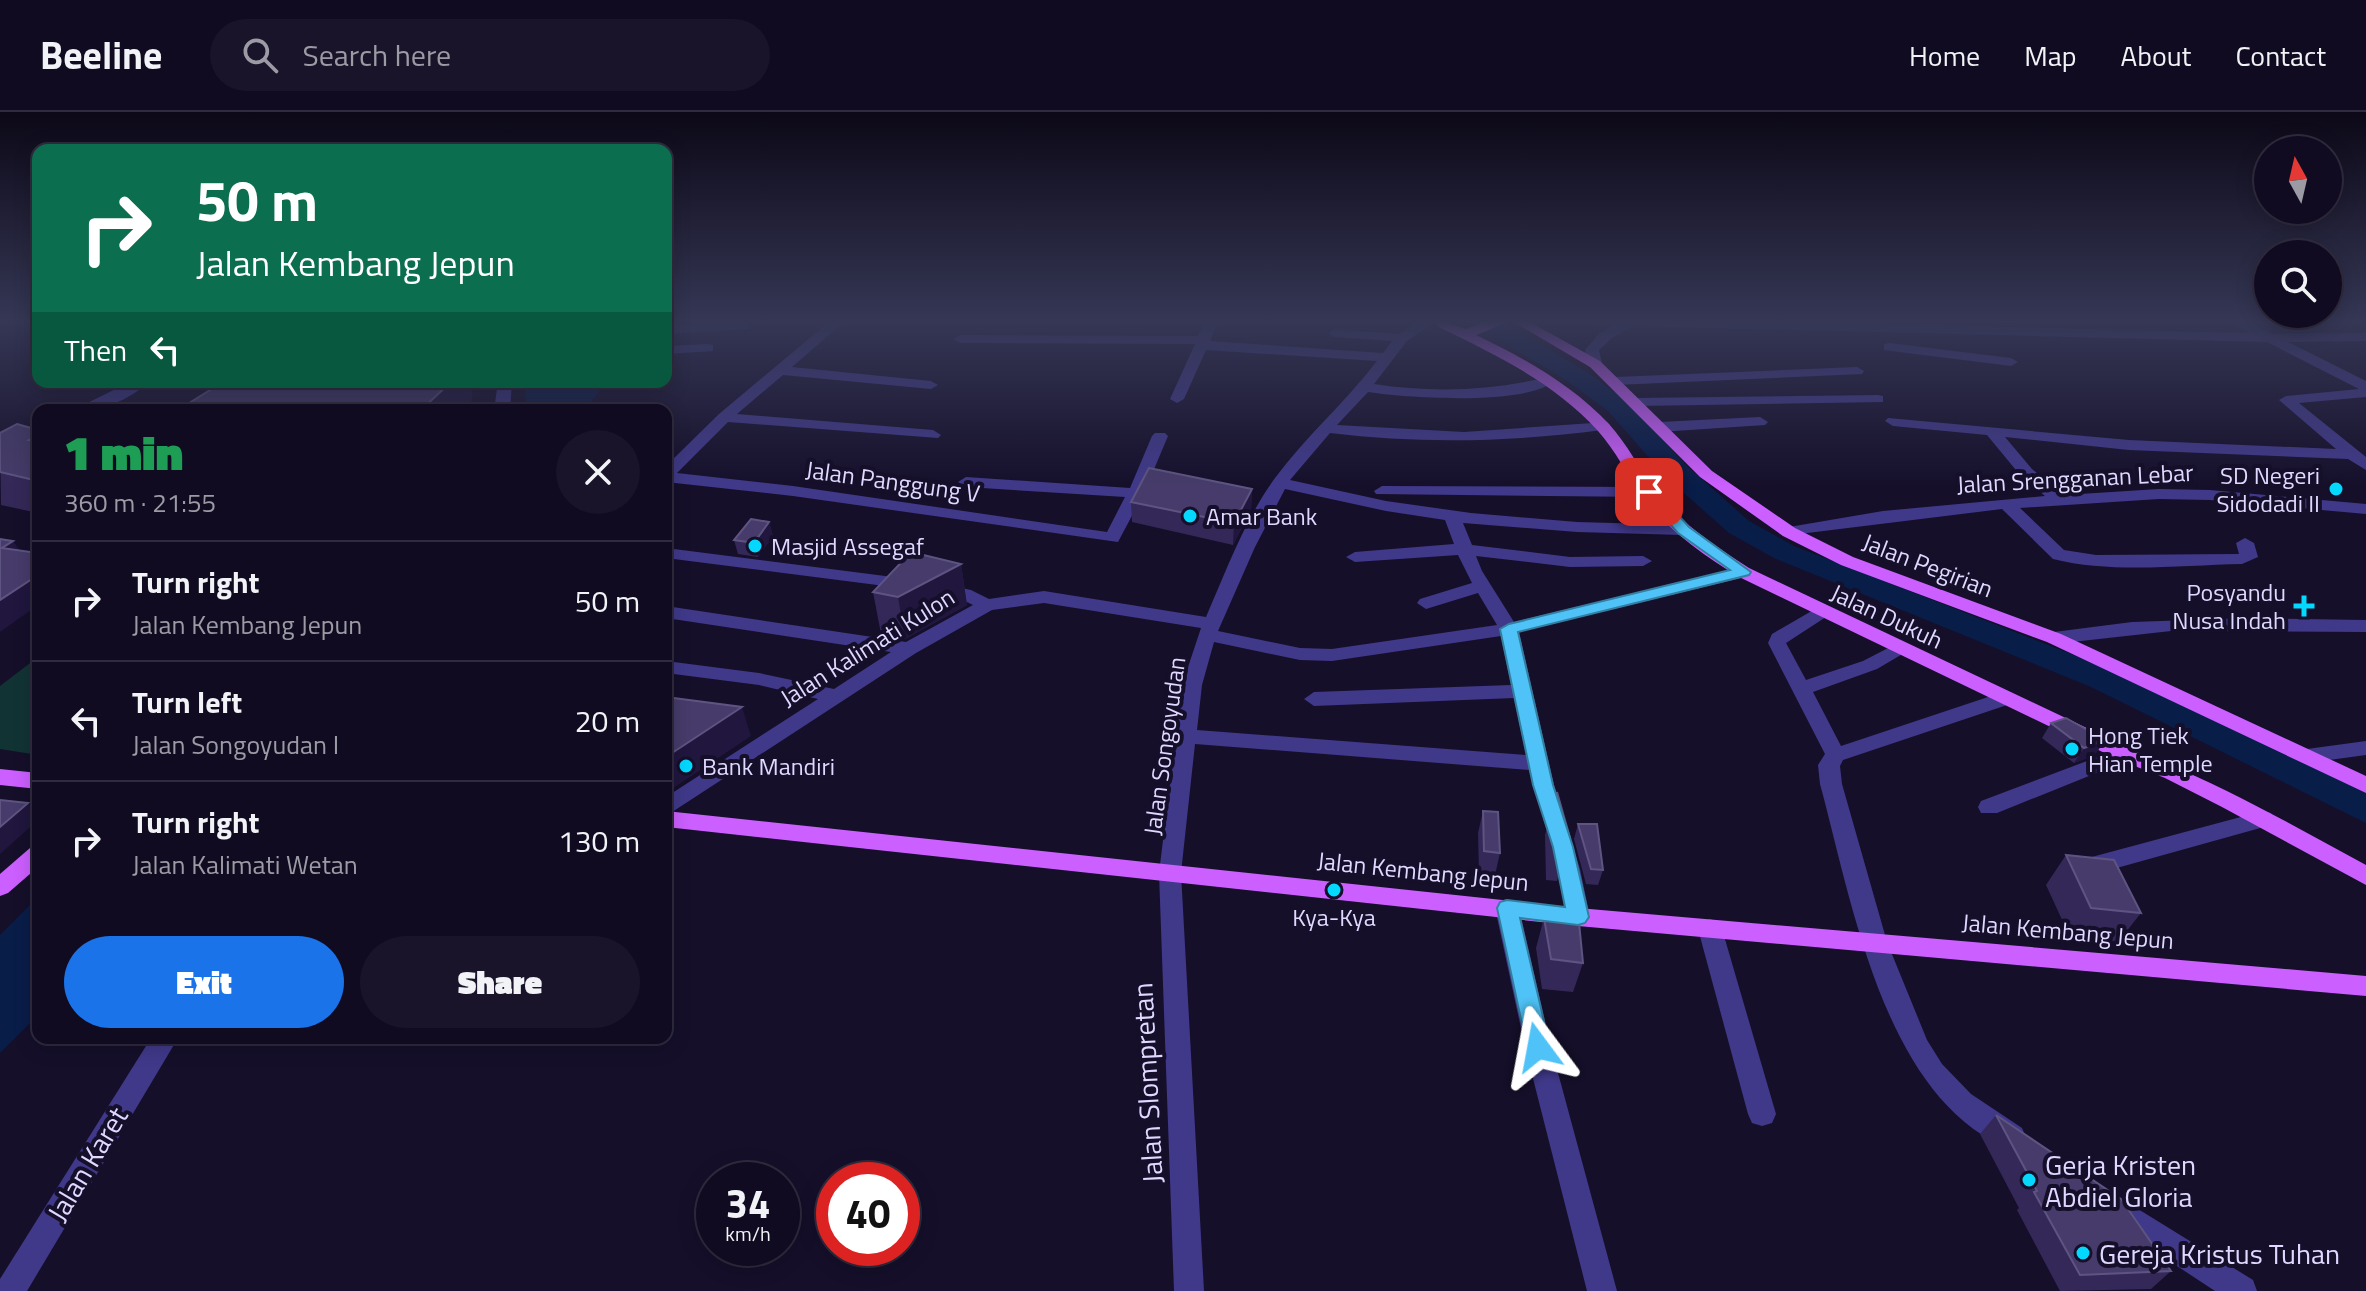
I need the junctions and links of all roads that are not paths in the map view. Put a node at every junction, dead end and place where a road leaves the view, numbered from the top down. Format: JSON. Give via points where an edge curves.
{"nodes":[{"id":1,"x":774,"y":376,"type":"edge"},
{"id":2,"x":841,"y":376,"type":"edge"},
{"id":3,"x":1187,"y":376,"type":"edge"},
{"id":4,"x":1373,"y":376,"type":"edge"},
{"id":5,"x":1541,"y":376,"type":"edge"},
{"id":6,"x":1609,"y":376,"type":"edge"},
{"id":7,"x":1736,"y":376,"type":"edge"},
{"id":8,"x":2341,"y":376,"type":"edge"},
{"id":9,"x":1548,"y":381,"type":"junction"},
{"id":10,"x":1615,"y":381,"type":"junction"},
{"id":11,"x":931,"y":385,"type":"dead end"},
{"id":12,"x":1364,"y":387,"type":"junction"},
{"id":13,"x":131,"y":388,"type":"edge"},
{"id":14,"x":2366,"y":390,"type":"edge"},
{"id":15,"x":1177,"y":399,"type":"dead end"},
{"id":16,"x":1878,"y":399,"type":"dead end"},
{"id":17,"x":1635,"y":402,"type":"junction"},
{"id":18,"x":106,"y":404,"type":"edge"},
{"id":19,"x":724,"y":417,"type":"junction"},
{"id":20,"x":1893,"y":421,"type":"dead end"},
{"id":21,"x":1760,"y":422,"type":"dead end"},
{"id":22,"x":1602,"y":425,"type":"junction"},
{"id":23,"x":1659,"y":427,"type":"junction"},
{"id":24,"x":1325,"y":428,"type":"junction"},
{"id":25,"x":1994,"y":434,"type":"junction"},
{"id":26,"x":933,"y":435,"type":"dead end"},
{"id":27,"x":1160,"y":436,"type":"dead end"},
{"id":28,"x":2351,"y":454,"type":"junction"},
{"id":29,"x":2366,"y":465,"type":"edge"},
{"id":30,"x":672,"y":470,"type":"edge"},
{"id":31,"x":672,"y":477,"type":"edge"},
{"id":32,"x":966,"y":482,"type":"dead end"},
{"id":33,"x":1280,"y":483,"type":"junction"},
{"id":34,"x":1382,"y":491,"type":"dead end"},
{"id":35,"x":1649,"y":492,"type":"junction"},
{"id":36,"x":1136,"y":493,"type":"junction"},
{"id":37,"x":2060,"y":500,"type":"junction"},
{"id":38,"x":2006,"y":504,"type":"junction"},
{"id":39,"x":2366,"y":509,"type":"edge"},
{"id":40,"x":1452,"y":516,"type":"junction"},
{"id":41,"x":1683,"y":530,"type":"junction"},
{"id":42,"x":1789,"y":532,"type":"junction"},
{"id":43,"x":2245,"y":543,"type":"dead end"},
{"id":44,"x":1463,"y":549,"type":"junction"},
{"id":45,"x":672,"y":554,"type":"edge"},
{"id":46,"x":1355,"y":557,"type":"dead end"},
{"id":47,"x":1643,"y":561,"type":"dead end"},
{"id":48,"x":1743,"y":572,"type":"junction"},
{"id":49,"x":1482,"y":586,"type":"junction"},
{"id":50,"x":1426,"y":603,"type":"dead end"},
{"id":51,"x":987,"y":605,"type":"junction"},
{"id":52,"x":1822,"y":611,"type":"junction"},
{"id":53,"x":672,"y":613,"type":"edge"},
{"id":54,"x":2366,"y":626,"type":"edge"},
{"id":55,"x":1509,"y":629,"type":"junction"},
{"id":56,"x":1209,"y":630,"type":"junction"},
{"id":57,"x":2054,"y":638,"type":"junction"},
{"id":58,"x":909,"y":649,"type":"junction"},
{"id":59,"x":1901,"y":649,"type":"junction"},
{"id":60,"x":672,"y":668,"type":"edge"},
{"id":61,"x":1801,"y":689,"type":"junction"},
{"id":62,"x":1522,"y":691,"type":"junction"},
{"id":63,"x":835,"y":696,"type":"junction"},
{"id":64,"x":2006,"y":698,"type":"junction"},
{"id":65,"x":1314,"y":699,"type":"dead end"},
{"id":66,"x":1188,"y":736,"type":"junction"},
{"id":67,"x":2366,"y":748,"type":"edge"},
{"id":68,"x":2124,"y":754,"type":"junction"},
{"id":69,"x":2307,"y":756,"type":"junction"},
{"id":70,"x":1832,"y":760,"type":"junction"},
{"id":71,"x":1538,"y":763,"type":"junction"},
{"id":72,"x":0,"y":777,"type":"edge"},
{"id":73,"x":32,"y":780,"type":"edge"},
{"id":74,"x":2366,"y":785,"type":"edge"},
{"id":75,"x":672,"y":804,"type":"edge"},
{"id":76,"x":1989,"y":807,"type":"dead end"},
{"id":77,"x":2263,"y":819,"type":"junction"},
{"id":78,"x":672,"y":820,"type":"edge"},
{"id":79,"x":32,"y":859,"type":"edge"},
{"id":80,"x":2080,"y":869,"type":"edge"},
{"id":81,"x":1170,"y":873,"type":"junction"},
{"id":82,"x":2366,"y":876,"type":"edge"},
{"id":83,"x":0,"y":887,"type":"edge"},
{"id":84,"x":1507,"y":908,"type":"junction"},
{"id":85,"x":1578,"y":917,"type":"junction"},
{"id":86,"x":1710,"y":929,"type":"junction"},
{"id":87,"x":1875,"y":942,"type":"junction"},
{"id":88,"x":2366,"y":986,"type":"edge"},
{"id":89,"x":161,"y":1044,"type":"edge"},
{"id":90,"x":1762,"y":1114,"type":"dead end"},
{"id":91,"x":2039,"y":1156,"type":"edge"},
{"id":92,"x":2091,"y":1191,"type":"edge"},
{"id":93,"x":10,"y":1291,"type":"edge"},
{"id":94,"x":1189,"y":1291,"type":"edge"},
{"id":95,"x":1602,"y":1291,"type":"edge"},
{"id":96,"x":2242,"y":1291,"type":"edge"}],
"edges":[{"from":1,"to":19,"type":"street"},
{"from":2,"to":11,"type":"street"},
{"from":3,"to":15,"type":"street"},
{"from":4,"to":12,"type":"street","name":"Jalan Songoyudan"},
{"from":5,"to":9,"type":"main road","name":"Jalan Dukuh"},
{"from":6,"to":10,"type":"main road","name":"Jalan Pegirian"},
{"from":7,"to":10,"type":"street"},
{"from":8,"to":14,"type":"street"},
{"from":9,"to":12,"type":"street","via":[[1444,394]]},
{"from":9,"to":22,"type":"main road","name":"Jalan Dukuh"},
{"from":10,"to":17,"type":"main road","name":"Jalan Pegirian"},
{"from":12,"to":24,"type":"street","name":"Jalan Songoyudan"},
{"from":13,"to":18,"type":"street"},
{"from":14,"to":28,"type":"street","via":[[2286,400]]},
{"from":16,"to":17,"type":"street"},
{"from":17,"to":23,"type":"main road","name":"Jalan Pegirian"},
{"from":19,"to":26,"type":"street"},
{"from":19,"to":30,"type":"street"},
{"from":20,"to":25,"type":"street"},
{"from":21,"to":23,"type":"street"},
{"from":22,"to":24,"type":"street","via":[[1454,436]]},
{"from":22,"to":35,"type":"main road","name":"Jalan Dukuh","via":[[1630,457]]},
{"from":23,"to":42,"type":"main road","name":"Jalan Pegirian","via":[[1724,490]]},
{"from":24,"to":33,"type":"street","name":"Jalan Songoyudan"},
{"from":25,"to":28,"type":"street"},
{"from":25,"to":37,"type":"street","via":[[2026,472]]},
{"from":27,"to":36,"type":"street"},
{"from":28,"to":29,"type":"street"},
{"from":31,"to":36,"type":"street","name":"Jalan Panggung V","via":[[1112,538]]},
{"from":32,"to":36,"type":"street"},
{"from":33,"to":40,"type":"street"},
{"from":33,"to":56,"type":"street","name":"Jalan Songoyudan"},
{"from":34,"to":35,"type":"street"},
{"from":35,"to":41,"type":"main road","name":"Jalan Dukuh"},
{"from":37,"to":38,"type":"street","name":"Jalan Srengganan Lebar"},
{"from":37,"to":39,"type":"street","name":"Jalan Srengganan Lebar","via":[[2191,493]]},
{"from":38,"to":42,"type":"street","name":"Jalan Srengganan Lebar"},
{"from":38,"to":43,"type":"street","via":[[2059,555],[2096,560],[2242,559],[2249,557]]},
{"from":40,"to":41,"type":"street","via":[[1600,529]]},
{"from":40,"to":44,"type":"street"},
{"from":41,"to":48,"type":"main road","name":"Jalan Dukuh"},
{"from":42,"to":57,"type":"main road","name":"Jalan Pegirian","via":[[1847,561]]},
{"from":44,"to":46,"type":"street"},
{"from":44,"to":47,"type":"street","via":[[1570,562]]},
{"from":44,"to":49,"type":"street"},
{"from":45,"to":51,"type":"street","via":[[932,587]]},
{"from":48,"to":52,"type":"main road","name":"Jalan Dukuh"},
{"from":48,"to":55,"type":"street","name":"Jalan Kalimati Kulon"},
{"from":49,"to":50,"type":"street"},
{"from":49,"to":55,"type":"street"},
{"from":51,"to":56,"type":"street","name":"Jalan Kalimati Kulon","via":[[1044,597]]},
{"from":51,"to":58,"type":"street","name":"Jalan Kalimati Kulon"},
{"from":52,"to":59,"type":"main road","name":"Jalan Dukuh"},
{"from":52,"to":61,"type":"street","via":[[1777,640]]},
{"from":53,"to":58,"type":"street"},
{"from":54,"to":57,"type":"street","via":[[2191,622]]},
{"from":55,"to":56,"type":"street","name":"Jalan Kalimati Kulon","via":[[1315,655]]},
{"from":55,"to":62,"type":"street"},
{"from":56,"to":66,"type":"street","name":"Jalan Songoyudan","via":[[1192,685]]},
{"from":57,"to":69,"type":"main road","name":"Jalan Pegirian"},
{"from":58,"to":63,"type":"street","name":"Jalan Kalimati Kulon"},
{"from":59,"to":61,"type":"street"},
{"from":59,"to":64,"type":"main road","name":"Jalan Dukuh"},
{"from":60,"to":63,"type":"street"},
{"from":61,"to":70,"type":"street"},
{"from":62,"to":65,"type":"street"},
{"from":62,"to":71,"type":"street"},
{"from":63,"to":75,"type":"street","name":"Jalan Kalimati Kulon"},
{"from":64,"to":68,"type":"main road","name":"Jalan Dukuh"},
{"from":64,"to":70,"type":"street"},
{"from":66,"to":71,"type":"street"},
{"from":66,"to":81,"type":"street","name":"Jalan Songoyudan"},
{"from":67,"to":69,"type":"street"},
{"from":68,"to":76,"type":"street"},
{"from":68,"to":77,"type":"main road","name":"Jalan Dukuh"},
{"from":69,"to":74,"type":"main road","name":"Jalan Pegirian"},
{"from":70,"to":87,"type":"street","via":[[1831,784]]},
{"from":71,"to":85,"type":"street"},
{"from":72,"to":73,"type":"main road"},
{"from":77,"to":80,"type":"street"},
{"from":77,"to":82,"type":"main road","name":"Jalan Dukuh"},
{"from":78,"to":81,"type":"main road","name":"Jalan Kembang Jepun"},
{"from":79,"to":83,"type":"main road"},
{"from":81,"to":84,"type":"main road","name":"Jalan Kembang Jepun"},
{"from":81,"to":94,"type":"street","name":"Jalan Slompretan"},
{"from":84,"to":85,"type":"main road","name":"Jalan Kembang Jepun"},
{"from":84,"to":95,"type":"street"},
{"from":85,"to":86,"type":"main road","name":"Jalan Kembang Jepun"},
{"from":86,"to":87,"type":"main road","name":"Jalan Kembang Jepun"},
{"from":86,"to":90,"type":"street"},
{"from":87,"to":88,"type":"main road","name":"Jalan Kembang Jepun"},
{"from":87,"to":91,"type":"street","via":[[1916,1046],[1933,1072],[1962,1103]]},
{"from":89,"to":93,"type":"street","name":"Jalan Karet"},
{"from":92,"to":96,"type":"street"}]}
